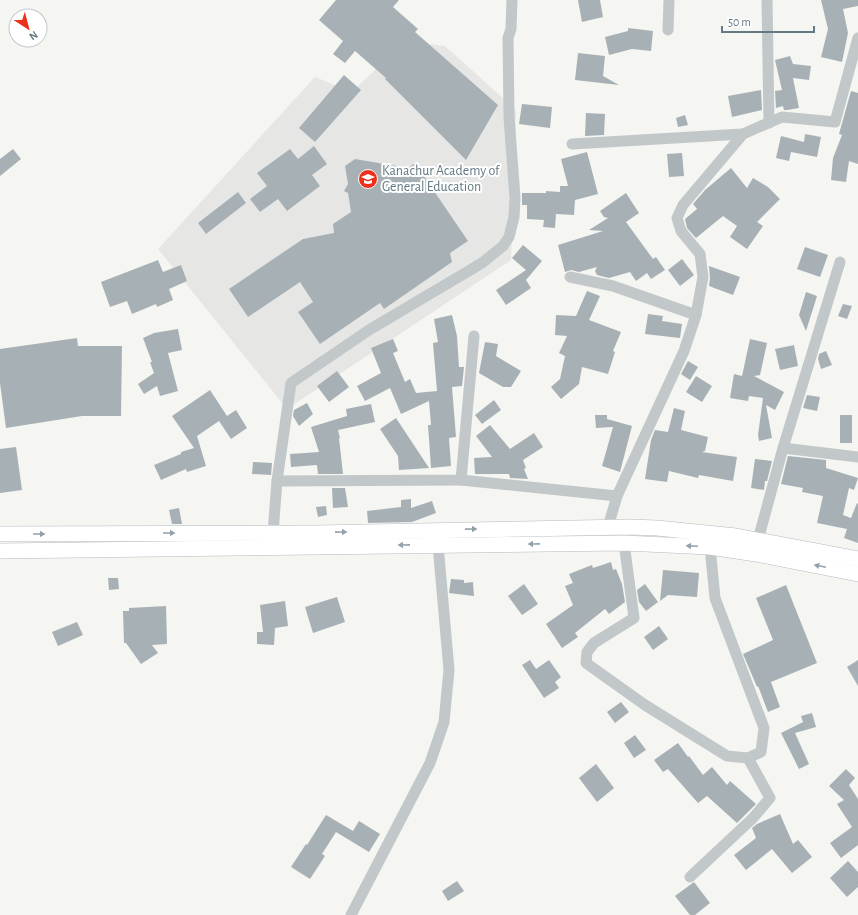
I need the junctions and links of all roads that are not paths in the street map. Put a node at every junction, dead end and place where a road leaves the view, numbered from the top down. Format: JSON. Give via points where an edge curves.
{"nodes":[{"id":1,"x":512,"y":0,"type":"edge"},
{"id":2,"x":669,"y":0,"type":"edge"},
{"id":3,"x":767,"y":0,"type":"edge"},
{"id":4,"x":668,"y":30,"type":"dead end"},
{"id":5,"x":858,"y":38,"type":"edge"},
{"id":6,"x":769,"y":123,"type":"junction"},
{"id":7,"x":743,"y":134,"type":"junction"},
{"id":8,"x":572,"y":144,"type":"dead end"},
{"id":9,"x":840,"y":262,"type":"dead end"},
{"id":10,"x":570,"y":277,"type":"dead end"},
{"id":11,"x":696,"y":315,"type":"junction"},
{"id":12,"x":474,"y":336,"type":"dead end"},
{"id":13,"x":783,"y":448,"type":"junction"},
{"id":14,"x":858,"y":457,"type":"edge"},
{"id":15,"x":461,"y":480,"type":"junction"},
{"id":16,"x":277,"y":481,"type":"junction"},
{"id":17,"x":617,"y":496,"type":"junction"},
{"id":18,"x":564,"y":527,"type":"junction"},
{"id":19,"x":608,"y":527,"type":"junction"},
{"id":20,"x":113,"y":533,"type":"junction"},
{"id":21,"x":274,"y":533,"type":"junction"},
{"id":22,"x":0,"y":534,"type":"edge"},
{"id":23,"x":315,"y":540,"type":"junction"},
{"id":24,"x":758,"y":540,"type":"junction"},
{"id":25,"x":624,"y":543,"type":"junction"},
{"id":26,"x":563,"y":544,"type":"junction"},
{"id":27,"x":438,"y":545,"type":"junction"},
{"id":28,"x":710,"y":547,"type":"junction"},
{"id":29,"x":113,"y":549,"type":"junction"},
{"id":30,"x":0,"y":551,"type":"edge"},
{"id":31,"x":858,"y":559,"type":"edge"},
{"id":32,"x":858,"y":574,"type":"edge"},
{"id":33,"x":748,"y":758,"type":"junction"},
{"id":34,"x":690,"y":877,"type":"dead end"},
{"id":35,"x":351,"y":915,"type":"edge"}],
"edges":[{"from":1,"to":16,"type":"street","via":[[511,29],[508,38],[509,109],[515,198],[514,217],[508,237],[503,246],[482,263],[369,330],[291,383]]},
{"from":2,"to":4,"type":"street"},
{"from":3,"to":6,"type":"street"},
{"from":5,"to":6,"type":"street","via":[[835,122],[782,117]]},
{"from":6,"to":7,"type":"street"},
{"from":7,"to":8,"type":"street"},
{"from":7,"to":11,"type":"street","via":[[683,206],[677,218],[681,231],[700,254],[703,278]]},
{"from":9,"to":13,"type":"street"},
{"from":10,"to":11,"type":"street","via":[[613,286]]},
{"from":11,"to":17,"type":"street","via":[[684,351]]},
{"from":12,"to":15,"type":"street"},
{"from":13,"to":14,"type":"street"},
{"from":13,"to":24,"type":"street"},
{"from":15,"to":16,"type":"street"},
{"from":15,"to":17,"type":"street"},
{"from":16,"to":21,"type":"street"},
{"from":17,"to":19,"type":"street"},
{"from":18,"to":19,"type":"main road"},
{"from":23,"to":18,"type":"main road","one_way":true},
{"from":18,"to":26,"type":"main road"},
{"from":19,"to":24,"type":"main road","via":[[694,531]]},
{"from":20,"to":21,"type":"main road","one_way":true},
{"from":22,"to":20,"type":"main road","one_way":true},
{"from":20,"to":29,"type":"main road"},
{"from":21,"to":23,"type":"main road"},
{"from":27,"to":23,"type":"main road","one_way":true},
{"from":23,"to":29,"type":"main road"},
{"from":24,"to":31,"type":"main road"},
{"from":25,"to":26,"type":"main road"},
{"from":28,"to":25,"type":"main road","one_way":true},
{"from":25,"to":33,"type":"street","via":[[634,618],[594,643],[587,652],[586,663],[645,706],[727,756]]},
{"from":26,"to":27,"type":"main road","one_way":true},
{"from":27,"to":35,"type":"street","via":[[449,670],[444,722],[430,764]]},
{"from":32,"to":28,"type":"main road","one_way":true},
{"from":28,"to":33,"type":"street","via":[[715,598],[764,728],[761,752]]},
{"from":29,"to":30,"type":"main road"},
{"from":33,"to":34,"type":"street","via":[[770,798],[753,818]]}]}
